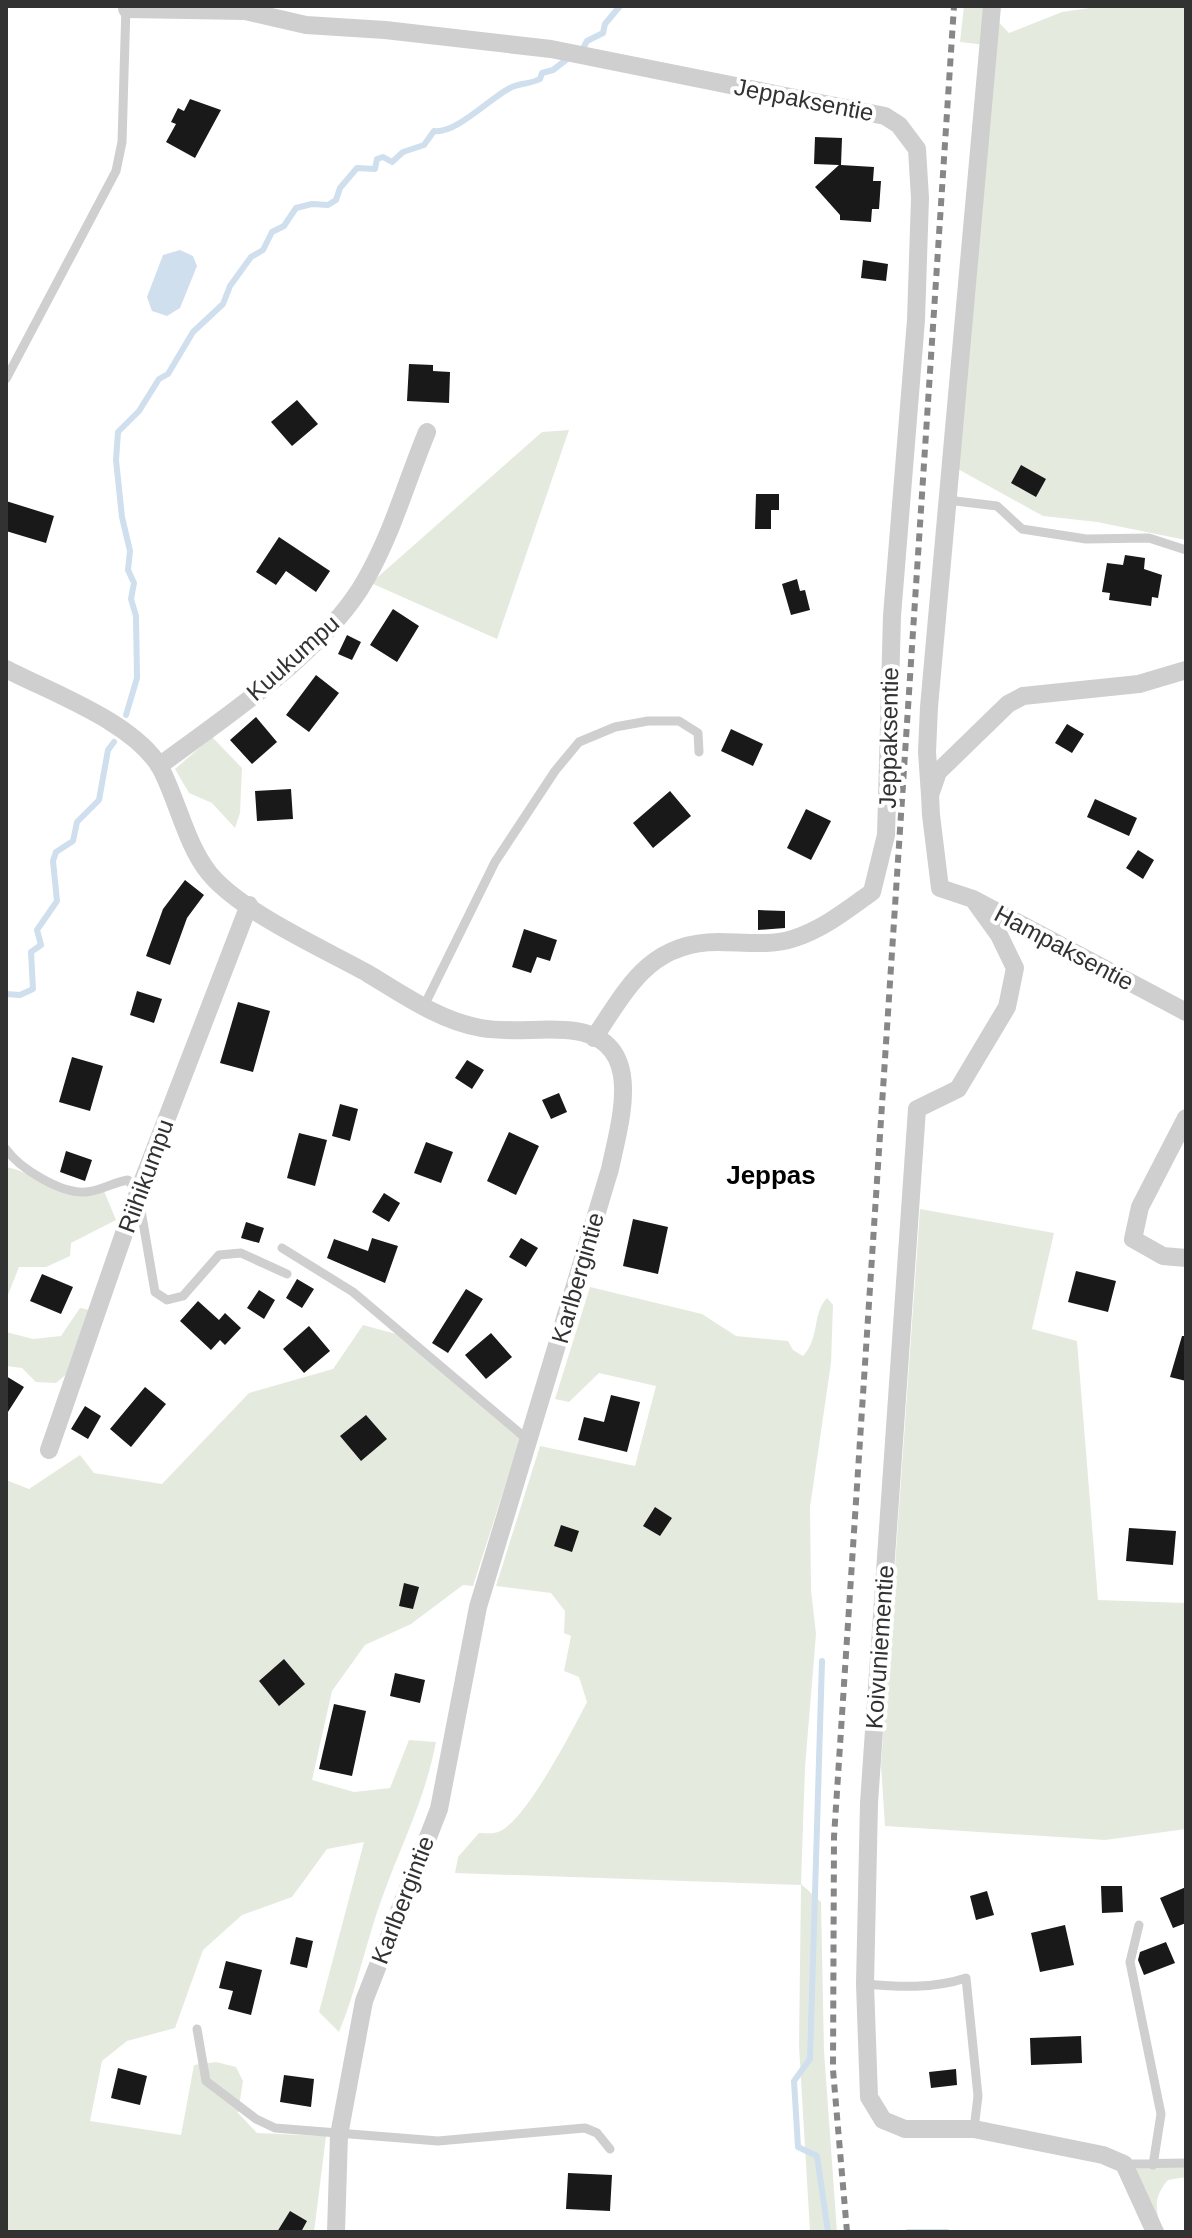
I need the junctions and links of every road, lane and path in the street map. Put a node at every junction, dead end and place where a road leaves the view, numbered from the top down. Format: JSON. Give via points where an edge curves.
{"nodes":[{"id":1,"x":992,"y":6,"type":"edge"},
{"id":2,"x":127,"y":8,"type":"edge"},
{"id":3,"x":6,"y":379,"type":"edge"},
{"id":4,"x":427,"y":432,"type":"dead end"},
{"id":5,"x":947,"y":500,"type":"junction"},
{"id":6,"x":1186,"y":550,"type":"edge"},
{"id":7,"x":6,"y":669,"type":"edge"},
{"id":8,"x":1186,"y":670,"type":"edge"},
{"id":9,"x":699,"y":752,"type":"dead end"},
{"id":10,"x":159,"y":766,"type":"junction"},
{"id":11,"x":930,"y":795,"type":"junction"},
{"id":12,"x":973,"y":899,"type":"junction"},
{"id":13,"x":249,"y":905,"type":"junction"},
{"id":14,"x":424,"y":1006,"type":"junction"},
{"id":15,"x":1186,"y":1012,"type":"edge"},
{"id":16,"x":594,"y":1038,"type":"junction"},
{"id":17,"x":1186,"y":1118,"type":"edge"},
{"id":18,"x":6,"y":1149,"type":"edge"},
{"id":19,"x":138,"y":1193,"type":"junction"},
{"id":20,"x":282,"y":1248,"type":"dead end"},
{"id":21,"x":1186,"y":1258,"type":"edge"},
{"id":22,"x":287,"y":1274,"type":"dead end"},
{"id":23,"x":529,"y":1441,"type":"junction"},
{"id":24,"x":49,"y":1450,"type":"dead end"},
{"id":25,"x":1139,"y":1925,"type":"dead end"},
{"id":26,"x":865,"y":1984,"type":"junction"},
{"id":27,"x":197,"y":2029,"type":"dead end"},
{"id":28,"x":974,"y":2129,"type":"junction"},
{"id":29,"x":339,"y":2135,"type":"junction"},
{"id":30,"x":610,"y":2149,"type":"dead end"},
{"id":31,"x":1186,"y":2163,"type":"edge"},
{"id":32,"x":1124,"y":2164,"type":"junction"},
{"id":33,"x":1153,"y":2165,"type":"junction"},
{"id":34,"x":336,"y":2232,"type":"edge"},
{"id":35,"x":1155,"y":2232,"type":"edge"}],
"edges":[{"from":1,"to":5,"type":"street"},
{"from":2,"to":3,"type":"lane","via":[[122,142],[116,171]]},
{"from":2,"to":16,"type":"street","name":"Jeppaksentie","via":[[245,11],[306,25],[551,49],[885,116],[910,136],[920,162],[916,320],[892,616],[886,835],[872,892],[818,929],[790,940],[682,944],[662,954],[629,985]]},
{"from":4,"to":10,"type":"street","name":"Kuukumpu","via":[[367,578],[341,616],[242,704]]},
{"from":5,"to":6,"type":"lane","via":[[997,506],[1022,529],[1086,539],[1149,538]]},
{"from":5,"to":11,"type":"street","via":[[928,737]]},
{"from":7,"to":10,"type":"street","via":[[124,730]]},
{"from":8,"to":11,"type":"street","via":[[1139,684],[1023,696],[949,758]]},
{"from":9,"to":14,"type":"lane","via":[[698,733],[679,721],[626,725],[579,742],[488,873]]},
{"from":10,"to":13,"type":"street","via":[[208,872]]},
{"from":11,"to":12,"type":"street","name":"Hampaksentie","via":[[940,888]]},
{"from":12,"to":15,"type":"street","name":"Hampaksentie"},
{"from":12,"to":26,"type":"street","name":"Koivuniementie","via":[[1015,968],[1007,1007],[958,1089],[917,1109],[869,1803]]},
{"from":13,"to":14,"type":"street"},
{"from":13,"to":19,"type":"street","name":"Riihikumpu"},
{"from":14,"to":16,"type":"street","via":[[481,1028],[570,1030]]},
{"from":16,"to":23,"type":"street","name":"Karlbergintie","via":[[613,1050],[620,1064],[623,1105],[610,1169]]},
{"from":17,"to":21,"type":"street","via":[[1140,1207],[1133,1239],[1163,1256]]},
{"from":18,"to":19,"type":"lane","via":[[15,1163],[68,1190],[87,1192],[128,1180]]},
{"from":19,"to":22,"type":"lane","via":[[155,1292],[167,1300],[183,1296],[219,1255],[241,1253]]},
{"from":19,"to":24,"type":"street","name":"Riihikumpu"},
{"from":20,"to":23,"type":"lane","via":[[353,1292]]},
{"from":23,"to":29,"type":"street","name":"Karlbergintie","via":[[478,1607],[439,1809],[364,2001]]},
{"from":25,"to":33,"type":"lane","via":[[1130,1962],[1161,2114]]},
{"from":26,"to":28,"type":"street","name":"Koivuniementie","via":[[869,2097],[874,2110],[905,2129]]},
{"from":26,"to":28,"type":"lane","via":[[900,1987],[966,1978],[978,2096]]},
{"from":27,"to":29,"type":"lane","via":[[206,2081],[256,2119],[275,2128]]},
{"from":28,"to":32,"type":"street","name":"Koivuniementie"},
{"from":29,"to":30,"type":"lane","via":[[485,2140],[585,2128]]},
{"from":29,"to":34,"type":"street","name":"Karlbergintie"},
{"from":31,"to":33,"type":"lane"},
{"from":32,"to":33,"type":"lane"},
{"from":32,"to":35,"type":"street"}]}
